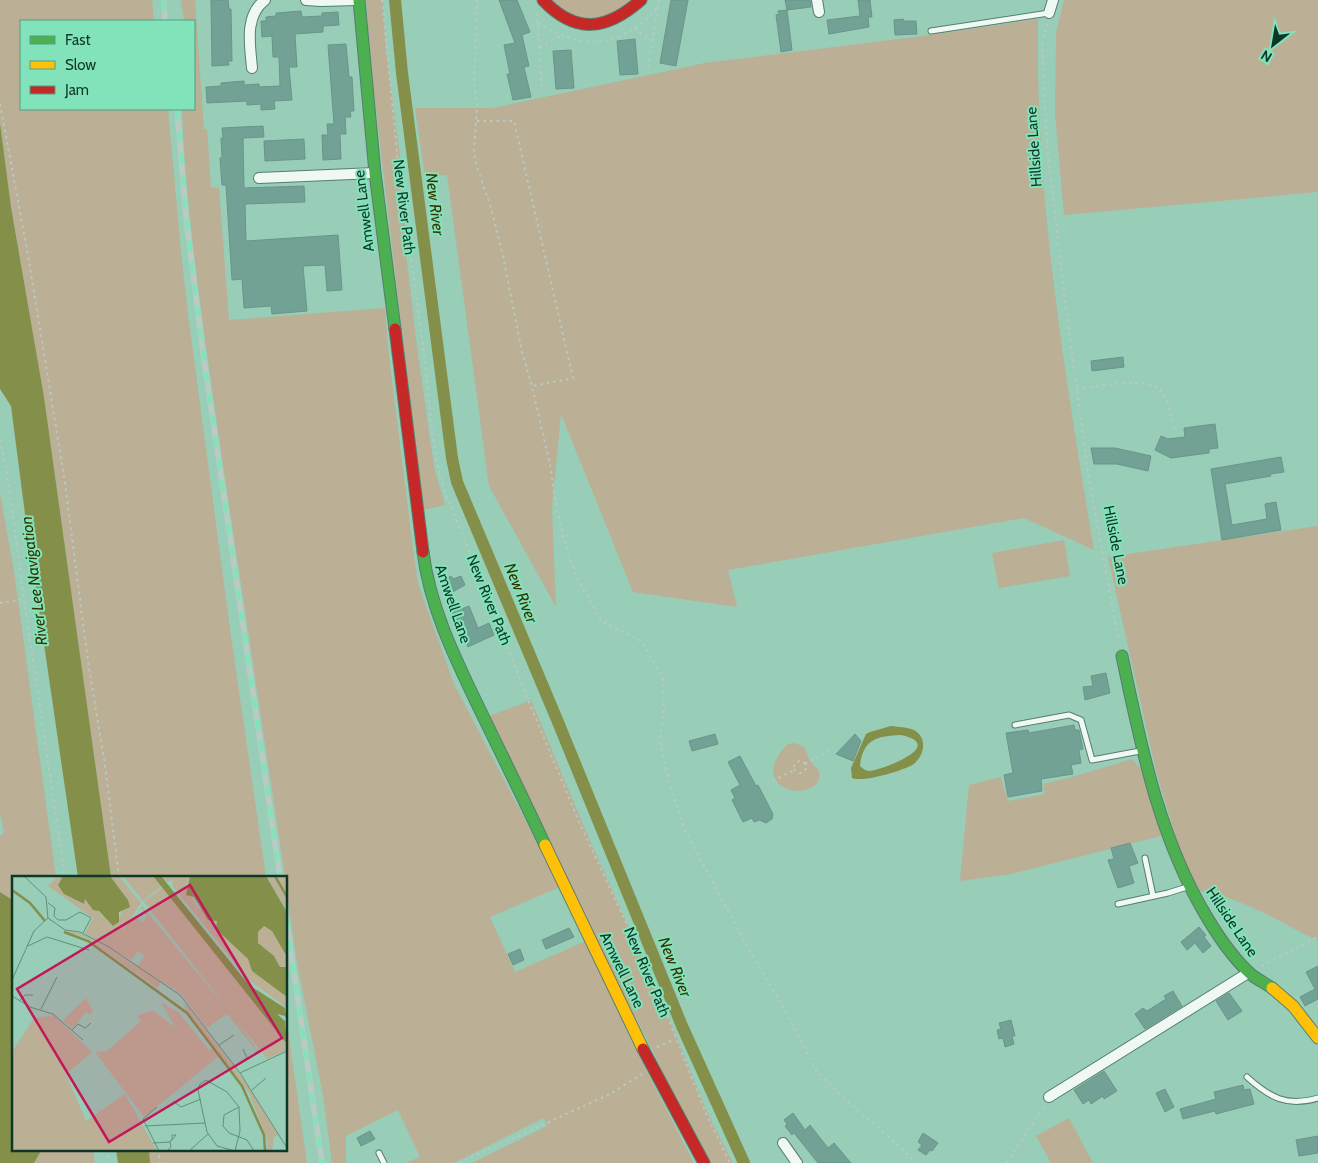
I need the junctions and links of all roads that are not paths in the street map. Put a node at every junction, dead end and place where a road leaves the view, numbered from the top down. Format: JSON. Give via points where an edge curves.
{"nodes":[{"id":1,"x":265,"y":0,"type":"edge"},
{"id":2,"x":306,"y":0,"type":"edge"},
{"id":3,"x":358,"y":0,"type":"edge"},
{"id":4,"x":641,"y":0,"type":"edge"},
{"id":5,"x":817,"y":0,"type":"edge"},
{"id":6,"x":1052,"y":0,"type":"edge"},
{"id":7,"x":540,"y":5,"type":"edge"},
{"id":8,"x":819,"y":12,"type":"dead end"},
{"id":9,"x":1049,"y":13,"type":"joint"},
{"id":10,"x":931,"y":31,"type":"dead end"},
{"id":11,"x":252,"y":68,"type":"dead end"},
{"id":12,"x":374,"y":173,"type":"junction"},
{"id":13,"x":259,"y":178,"type":"dead end"},
{"id":14,"x":1122,"y":656,"type":"road end"},
{"id":15,"x":1016,"y":726,"type":"dead end"},
{"id":16,"x":1143,"y":751,"type":"junction"},
{"id":17,"x":1145,"y":858,"type":"dead end"},
{"id":18,"x":1190,"y":886,"type":"junction"},
{"id":19,"x":1153,"y":896,"type":"junction"},
{"id":20,"x":1118,"y":904,"type":"dead end"},
{"id":21,"x":1248,"y":972,"type":"junction"},
{"id":22,"x":1318,"y":1038,"type":"edge"},
{"id":23,"x":1247,"y":1077,"type":"dead end"},
{"id":24,"x":1049,"y":1097,"type":"road end"},
{"id":25,"x":1318,"y":1098,"type":"edge"},
{"id":26,"x":783,"y":1143,"type":"dead end"},
{"id":27,"x":379,"y":1152,"type":"dead end"},
{"id":28,"x":384,"y":1163,"type":"edge"},
{"id":29,"x":704,"y":1163,"type":"edge"},
{"id":30,"x":797,"y":1163,"type":"edge"}],
"edges":[{"from":1,"to":11,"type":"street","via":[[251,18]]},
{"from":2,"to":3,"type":"street"},
{"from":3,"to":12,"type":"street","name":"Amwell Lane"},
{"from":4,"to":7,"type":"street","via":[[614,20],[586,25],[575,23]]},
{"from":5,"to":8,"type":"street"},
{"from":6,"to":9,"type":"street"},
{"from":9,"to":10,"type":"lane"},
{"from":12,"to":13,"type":"street"},
{"from":12,"to":29,"type":"street","name":"Amwell Lane","via":[[426,578],[464,678],[652,1067]]},
{"from":14,"to":16,"type":"street","name":"Hillside Lane"},
{"from":15,"to":16,"type":"lane","via":[[1069,715],[1081,720],[1092,760]]},
{"from":16,"to":18,"type":"street","name":"Hillside Lane","via":[[1165,827]]},
{"from":17,"to":19,"type":"lane"},
{"from":18,"to":19,"type":"lane"},
{"from":18,"to":21,"type":"street","name":"Hillside Lane","via":[[1216,932]]},
{"from":19,"to":20,"type":"lane"},
{"from":21,"to":22,"type":"street","name":"Hillside Lane","via":[[1276,991],[1306,1019]]},
{"from":21,"to":24,"type":"street"},
{"from":23,"to":25,"type":"lane","via":[[1267,1094],[1280,1100],[1305,1102]]},
{"from":26,"to":30,"type":"street"},
{"from":27,"to":28,"type":"lane"}]}
